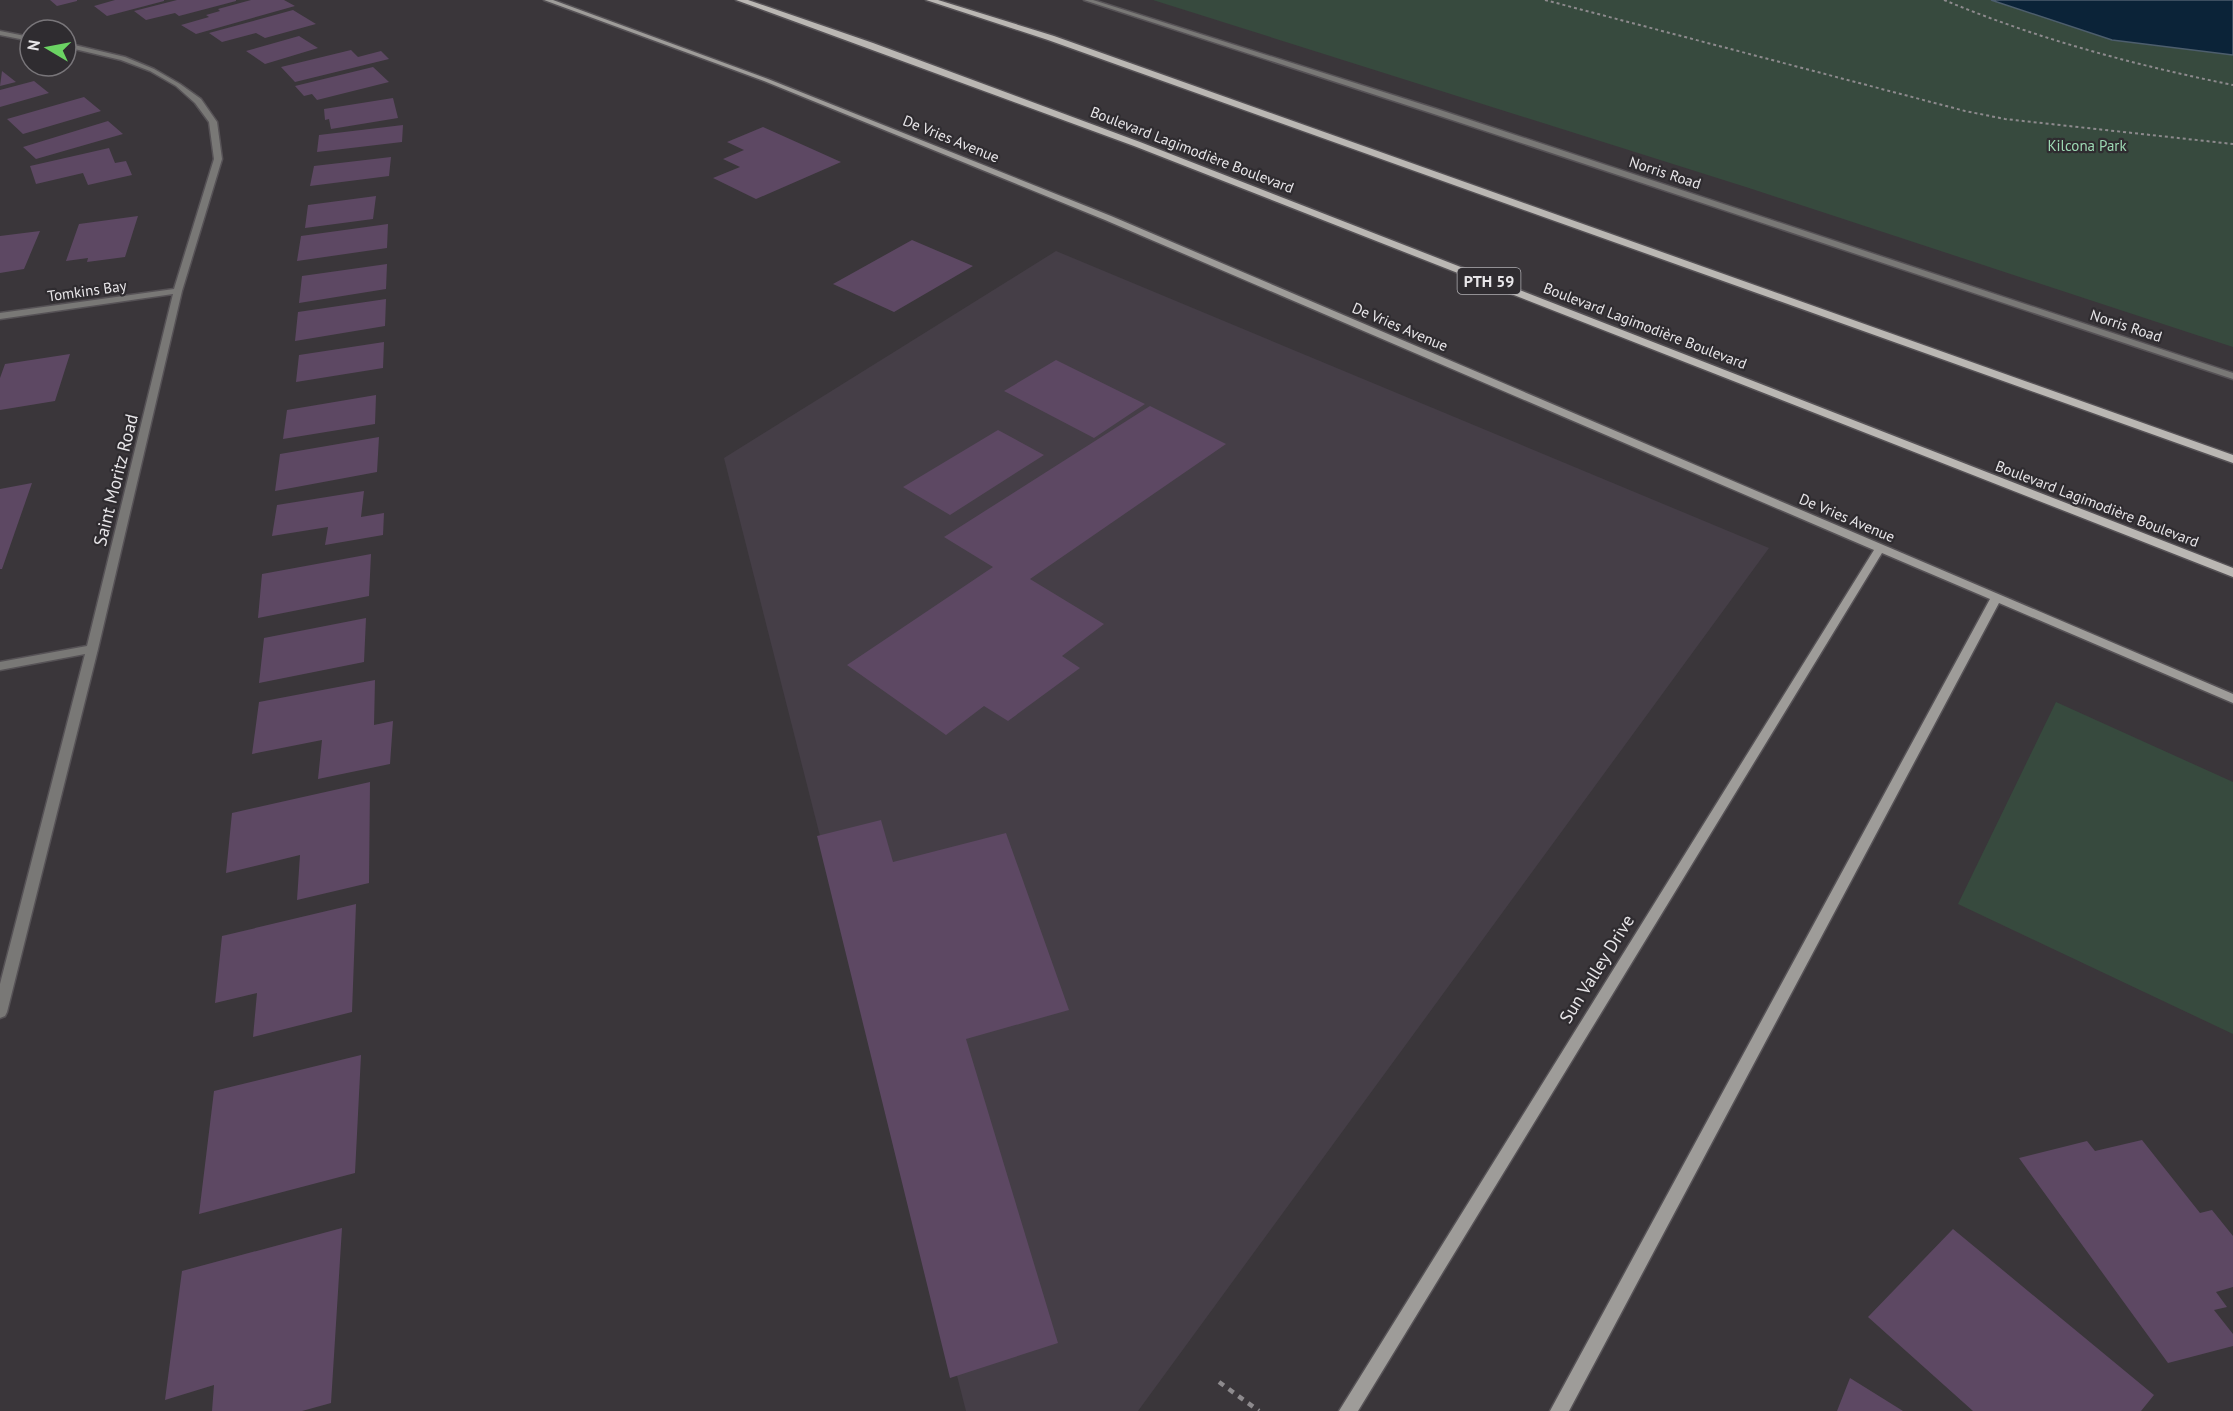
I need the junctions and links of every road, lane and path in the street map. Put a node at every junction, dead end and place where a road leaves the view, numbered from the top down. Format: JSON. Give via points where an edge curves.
{"nodes":[{"id":1,"x":547,"y":0,"type":"edge"},
{"id":2,"x":740,"y":0,"type":"edge"},
{"id":3,"x":930,"y":0,"type":"edge"},
{"id":4,"x":1087,"y":0,"type":"edge"},
{"id":5,"x":1545,"y":0,"type":"edge"},
{"id":6,"x":1944,"y":0,"type":"edge"},
{"id":7,"x":0,"y":33,"type":"edge"},
{"id":8,"x":18,"y":37,"type":"edge"},
{"id":9,"x":78,"y":48,"type":"edge"},
{"id":10,"x":2233,"y":85,"type":"edge"},
{"id":11,"x":2233,"y":144,"type":"edge"},
{"id":12,"x":178,"y":291,"type":"junction"},
{"id":13,"x":0,"y":316,"type":"edge"},
{"id":14,"x":2233,"y":376,"type":"edge"},
{"id":15,"x":2233,"y":459,"type":"edge"},
{"id":16,"x":1880,"y":548,"type":"junction"},
{"id":17,"x":2233,"y":573,"type":"edge"},
{"id":18,"x":1996,"y":598,"type":"junction"},
{"id":19,"x":92,"y":649,"type":"junction"},
{"id":20,"x":0,"y":666,"type":"edge"},
{"id":21,"x":2233,"y":699,"type":"edge"},
{"id":22,"x":0,"y":1012,"type":"edge"},
{"id":23,"x":1219,"y":1382,"type":"dead end"},
{"id":24,"x":1259,"y":1411,"type":"edge"},
{"id":25,"x":1348,"y":1411,"type":"edge"},
{"id":26,"x":1559,"y":1411,"type":"edge"}],
"edges":[{"from":1,"to":16,"type":"street","name":"De Vries Avenue","via":[[766,80],[1108,218]]},
{"from":2,"to":17,"type":"main road","name":"Boulevard Lagimodière Boulevard","number":"PTH 59","via":[[1148,148]]},
{"from":3,"to":15,"type":"main road","via":[[1062,42]]},
{"from":4,"to":14,"type":"street","name":"Norris Road"},
{"from":5,"to":11,"type":"path","via":[[1965,111]]},
{"from":6,"to":10,"type":"path","via":[[2060,45]]},
{"from":7,"to":8,"type":"street"},
{"from":9,"to":12,"type":"street","name":"Saint Moritz Road","via":[[123,58],[152,70],[198,101],[213,122],[218,159]]},
{"from":12,"to":13,"type":"street","name":"Tomkins Bay"},
{"from":12,"to":19,"type":"street","name":"Saint Moritz Road"},
{"from":16,"to":18,"type":"street","name":"De Vries Avenue"},
{"from":16,"to":25,"type":"street","name":"Sun Valley Drive"},
{"from":18,"to":21,"type":"street","name":"De Vries Avenue"},
{"from":18,"to":26,"type":"street"},
{"from":19,"to":20,"type":"street"},
{"from":19,"to":22,"type":"street","name":"Saint Moritz Road"},
{"from":23,"to":24,"type":"path"}]}
